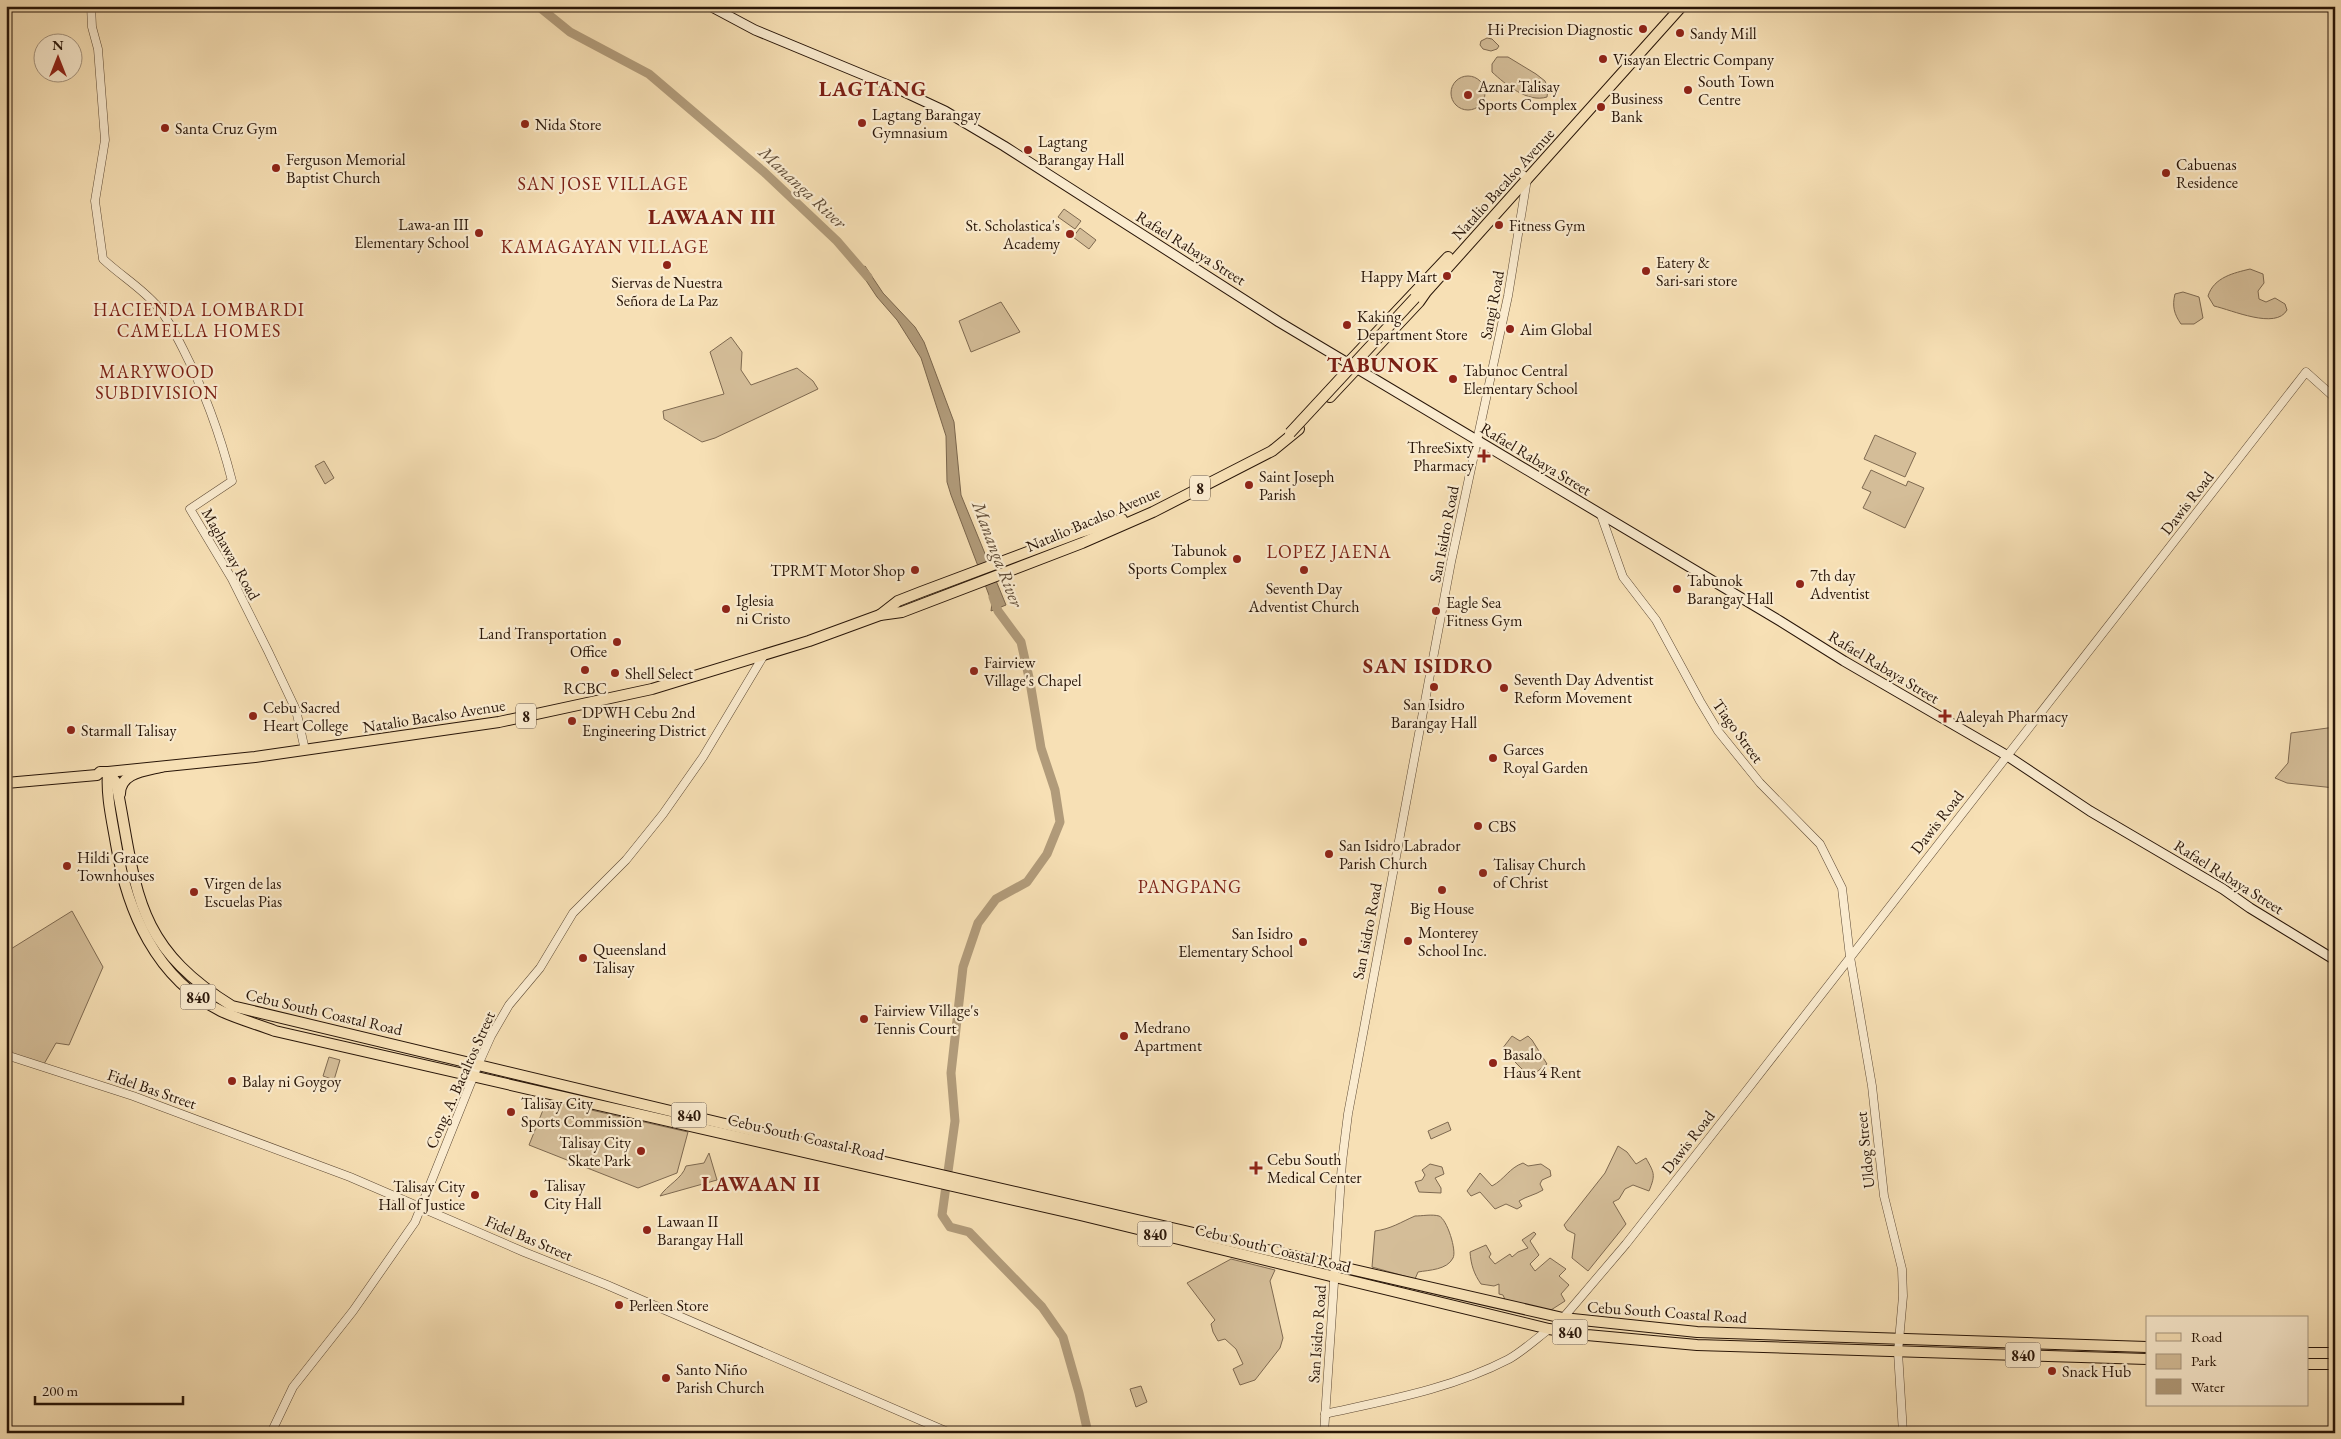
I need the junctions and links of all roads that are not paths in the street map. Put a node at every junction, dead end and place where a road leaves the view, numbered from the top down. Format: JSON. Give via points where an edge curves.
{"nodes":[{"id":1,"x":91,"y":6,"type":"edge"},
{"id":2,"x":710,"y":6,"type":"edge"},
{"id":3,"x":1676,"y":6,"type":"edge"},
{"id":4,"x":1682,"y":6,"type":"edge"},
{"id":5,"x":1525,"y":177,"type":"junction"},
{"id":6,"x":1423,"y":289,"type":"junction"},
{"id":7,"x":1353,"y":365,"type":"junction"},
{"id":8,"x":2335,"y":398,"type":"edge"},
{"id":9,"x":1477,"y":440,"type":"junction"},
{"id":10,"x":1282,"y":441,"type":"junction"},
{"id":11,"x":1601,"y":515,"type":"junction"},
{"id":12,"x":1080,"y":538,"type":"junction"},
{"id":13,"x":880,"y":615,"type":"junction"},
{"id":14,"x":764,"y":654,"type":"junction"},
{"id":15,"x":305,"y":750,"type":"junction"},
{"id":16,"x":2006,"y":755,"type":"junction"},
{"id":17,"x":161,"y":766,"type":"junction"},
{"id":18,"x":104,"y":772,"type":"junction"},
{"id":19,"x":76,"y":777,"type":"junction"},
{"id":20,"x":6,"y":778,"type":"edge"},
{"id":21,"x":6,"y":783,"type":"edge"},
{"id":22,"x":108,"y":794,"type":"junction"},
{"id":23,"x":119,"y":800,"type":"junction"},
{"id":24,"x":1850,"y":956,"type":"junction"},
{"id":25,"x":2335,"y":960,"type":"edge"},
{"id":26,"x":6,"y":1055,"type":"edge"},
{"id":27,"x":479,"y":1065,"type":"junction"},
{"id":28,"x":474,"y":1076,"type":"junction"},
{"id":29,"x":849,"y":1158,"type":"junction"},
{"id":30,"x":422,"y":1207,"type":"junction"},
{"id":31,"x":1081,"y":1211,"type":"junction"},
{"id":32,"x":1335,"y":1266,"type":"junction"},
{"id":33,"x":1334,"y":1278,"type":"junction"},
{"id":34,"x":1563,"y":1318,"type":"junction"},
{"id":35,"x":1549,"y":1329,"type":"junction"},
{"id":36,"x":1899,"y":1339,"type":"junction"},
{"id":37,"x":2146,"y":1347,"type":"edge"},
{"id":38,"x":1898,"y":1352,"type":"junction"},
{"id":39,"x":2308,"y":1353,"type":"edge"},
{"id":40,"x":2335,"y":1353,"type":"edge"},
{"id":41,"x":2146,"y":1359,"type":"edge"},
{"id":42,"x":2308,"y":1364,"type":"edge"},
{"id":43,"x":2335,"y":1364,"type":"edge"},
{"id":44,"x":1325,"y":1414,"type":"junction"},
{"id":45,"x":271,"y":1433,"type":"edge"},
{"id":46,"x":950,"y":1433,"type":"edge"},
{"id":47,"x":1324,"y":1433,"type":"edge"},
{"id":48,"x":1903,"y":1433,"type":"edge"}],
"edges":[{"from":1,"to":15,"type":"street","name":"Maghaway Road","via":[[105,140],[95,201],[104,259],[159,308],[199,382],[221,437],[232,481],[190,509],[232,579],[268,651],[296,710]]},
{"from":2,"to":7,"type":"main road","name":"Rafael Rabaya Street","via":[[755,30],[945,111],[1192,268]]},
{"from":3,"to":5,"type":"main road","name":"Natalio Bacalso Avenue","number":"8"},
{"from":4,"to":5,"type":"main road","name":"Natalio Bacalso Avenue","number":"8"},
{"from":5,"to":6,"type":"main road","name":"Natalio Bacalso Avenue","number":"8"},
{"from":5,"to":9,"type":"street","name":"Sangi Road","via":[[1508,296]]},
{"from":6,"to":7,"type":"main road","name":"Natalio Bacalso Avenue","via":[[1419,302]]},
{"from":6,"to":10,"type":"main road","name":"Natalio Bacalso Avenue","number":"8","bridge":true},
{"from":7,"to":9,"type":"main road","name":"Rafael Rabaya Street"},
{"from":7,"to":10,"type":"main road","name":"Natalio Bacalso Avenue"},
{"from":8,"to":16,"type":"street","name":"Dawis Road","via":[[2306,372]]},
{"from":9,"to":11,"type":"main road","name":"Rafael Rabaya Street"},
{"from":9,"to":32,"type":"street","name":"San Isidro Road","via":[[1355,1070],[1343,1146]]},
{"from":10,"to":12,"type":"main road","name":"Natalio Bacalso Avenue","number":"8"},
{"from":11,"to":16,"type":"main road","name":"Rafael Rabaya Street"},
{"from":11,"to":24,"type":"street","name":"Tiago Street","via":[[1623,577],[1656,620],[1718,731],[1760,784],[1820,844],[1828,858],[1842,888]]},
{"from":12,"to":13,"type":"main road","name":"Natalio Bacalso Avenue","number":"8","via":[[902,612]]},
{"from":12,"to":13,"type":"main road","name":"Natalio Bacalso Avenue","number":"8","via":[[921,592],[898,601]]},
{"from":13,"to":14,"type":"main road","name":"Natalio Bacalso Avenue","number":"8"},
{"from":14,"to":15,"type":"main road","name":"Natalio Bacalso Avenue","number":"8","via":[[652,689],[499,722]]},
{"from":14,"to":27,"type":"street","name":"Cong. A. Bacaltos Street","via":[[704,757],[663,814],[626,860],[574,913],[540,968],[509,1005]]},
{"from":15,"to":17,"type":"main road","name":"Natalio Bacalso Avenue","number":"8"},
{"from":16,"to":24,"type":"street","name":"Dawis Road"},
{"from":16,"to":25,"type":"main road","name":"Rafael Rabaya Street","via":[[2094,813]]},
{"from":17,"to":18,"type":"main road","name":"Natalio Bacalso Avenue","number":"8"},
{"from":17,"to":23,"type":"main road","via":[[124,779],[120,785]]},
{"from":18,"to":19,"type":"main road","name":"Natalio Bacalso Avenue","number":"8"},
{"from":18,"to":20,"type":"main road","name":"Natalio Bacalso Avenue","number":"8","via":[[93,770]]},
{"from":18,"to":22,"type":"main road","name":"Cebu South Coastal Road","number":"840"},
{"from":18,"to":23,"type":"main road","name":"Cebu South Coastal Road","number":"840","via":[[116,782]]},
{"from":19,"to":21,"type":"main road","name":"Natalio Bacalso Avenue","number":"8"},
{"from":19,"to":22,"type":"main road","via":[[95,781]]},
{"from":22,"to":28,"type":"main road","name":"Cebu South Coastal Road","number":"840","via":[[122,874],[140,928],[156,955],[199,997],[221,1011],[275,1031]]},
{"from":23,"to":27,"type":"main road","name":"Cebu South Coastal Road","number":"840","via":[[138,896],[149,924],[184,971],[204,989],[232,1006]]},
{"from":24,"to":34,"type":"street","name":"Dawis Road","via":[[1626,1244]]},
{"from":24,"to":36,"type":"street","name":"Uldog Street","via":[[1872,1086],[1884,1196],[1902,1269]]},
{"from":26,"to":30,"type":"street","name":"Fidel Bas Street","via":[[224,1129]]},
{"from":27,"to":28,"type":"street","name":"Cong. A. Bacaltos Street"},
{"from":27,"to":29,"type":"main road","name":"Cebu South Coastal Road","number":"840"},
{"from":28,"to":29,"type":"main road","name":"Cebu South Coastal Road","number":"840"},
{"from":28,"to":30,"type":"street","name":"Cong. A. Bacaltos Street"},
{"from":29,"to":31,"type":"main road","name":"Cebu South Coastal Road","number":"840"},
{"from":30,"to":45,"type":"street","name":"Cong. A. Bacaltos Street","via":[[353,1311],[293,1387]]},
{"from":30,"to":46,"type":"street","name":"Fidel Bas Street"},
{"from":31,"to":32,"type":"main road","name":"Cebu South Coastal Road","number":"840"},
{"from":31,"to":33,"type":"main road","name":"Cebu South Coastal Road","number":"840"},
{"from":32,"to":33,"type":"street","name":"San Isidro Road"},
{"from":32,"to":34,"type":"main road","name":"Cebu South Coastal Road","number":"840"},
{"from":33,"to":35,"type":"main road","name":"Cebu South Coastal Road","number":"840"},
{"from":33,"to":44,"type":"street","name":"San Isidro Road"},
{"from":34,"to":36,"type":"main road","name":"Cebu South Coastal Road","number":"840","via":[[1697,1332]]},
{"from":35,"to":38,"type":"main road","name":"Cebu South Coastal Road","number":"840","via":[[1587,1336],[1697,1345]]},
{"from":35,"to":44,"type":"street","via":[[1511,1358],[1467,1378],[1433,1390]]},
{"from":36,"to":37,"type":"main road","name":"Cebu South Coastal Road","number":"840"},
{"from":36,"to":38,"type":"street","name":"Uldog Street"},
{"from":38,"to":41,"type":"main road","name":"Cebu South Coastal Road","number":"840"},
{"from":38,"to":48,"type":"street"},
{"from":39,"to":40,"type":"main road"},
{"from":42,"to":43,"type":"main road"},
{"from":44,"to":47,"type":"street","name":"San Isidro Road"}]}
